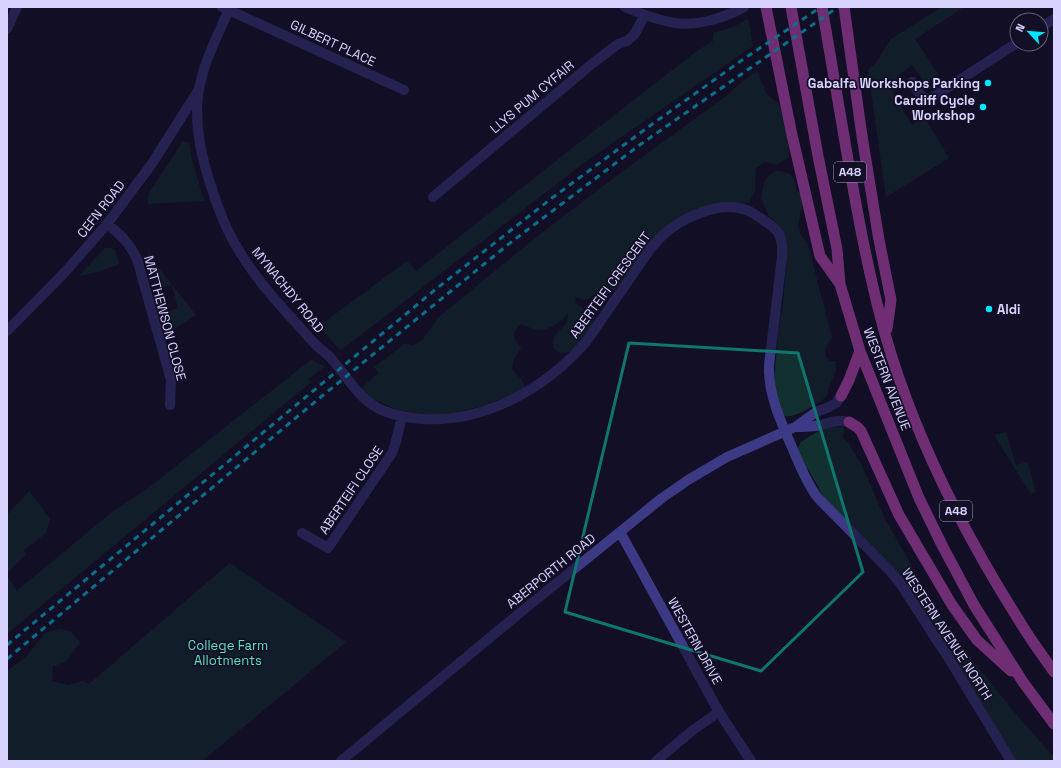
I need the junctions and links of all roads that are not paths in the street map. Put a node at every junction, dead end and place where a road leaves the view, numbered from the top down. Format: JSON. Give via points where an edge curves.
{"nodes":[{"id":1,"x":17,"y":7,"type":"edge"},
{"id":2,"x":625,"y":7,"type":"edge"},
{"id":3,"x":743,"y":7,"type":"edge"},
{"id":4,"x":766,"y":7,"type":"edge"},
{"id":5,"x":791,"y":7,"type":"edge"},
{"id":6,"x":822,"y":7,"type":"edge"},
{"id":7,"x":844,"y":7,"type":"edge"},
{"id":8,"x":227,"y":8,"type":"edge"},
{"id":9,"x":644,"y":15,"type":"junction"},
{"id":10,"x":7,"y":29,"type":"edge"},
{"id":11,"x":1009,"y":48,"type":"edge"},
{"id":12,"x":912,"y":82,"type":"dead end"},
{"id":13,"x":199,"y":89,"type":"junction"},
{"id":14,"x":404,"y":90,"type":"dead end"},
{"id":15,"x":433,"y":196,"type":"dead end"},
{"id":16,"x":107,"y":224,"type":"junction"},
{"id":17,"x":840,"y":284,"type":"junction"},
{"id":18,"x":7,"y":331,"type":"edge"},
{"id":19,"x":886,"y":335,"type":"junction"},
{"id":20,"x":860,"y":351,"type":"junction"},
{"id":21,"x":841,"y":396,"type":"joint"},
{"id":22,"x":170,"y":405,"type":"dead end"},
{"id":23,"x":778,"y":415,"type":"joint"},
{"id":24,"x":402,"y":416,"type":"junction"},
{"id":25,"x":849,"y":422,"type":"joint"},
{"id":26,"x":790,"y":429,"type":"junction"},
{"id":27,"x":620,"y":532,"type":"junction"},
{"id":28,"x":302,"y":533,"type":"dead end"},
{"id":29,"x":1054,"y":672,"type":"edge"},
{"id":30,"x":1023,"y":682,"type":"junction"},
{"id":31,"x":719,"y":712,"type":"junction"},
{"id":32,"x":1054,"y":724,"type":"edge"},
{"id":33,"x":341,"y":761,"type":"edge"},
{"id":34,"x":656,"y":761,"type":"edge"},
{"id":35,"x":751,"y":761,"type":"edge"},
{"id":36,"x":1011,"y":761,"type":"edge"}],
"edges":[{"from":1,"to":10,"type":"street"},
{"from":2,"to":9,"type":"street"},
{"from":3,"to":9,"type":"street","via":[[731,14],[692,23],[675,23]]},
{"from":4,"to":17,"type":"highway","via":[[790,128],[820,256]]},
{"from":5,"to":17,"type":"highway","name":"WESTERN AVENUE","number":"A48","via":[[837,249]]},
{"from":6,"to":19,"type":"highway","name":"WESTERN AVENUE","number":"A48","via":[[870,278]]},
{"from":7,"to":19,"type":"highway","via":[[877,232],[890,300]]},
{"from":8,"to":13,"type":"street","name":"MYNACHDY ROAD"},
{"from":8,"to":14,"type":"street","name":"GILBERT PLACE"},
{"from":9,"to":15,"type":"street","name":"LLYS PUM CYFAIR","via":[[628,41],[618,44],[593,63]]},
{"from":11,"to":12,"type":"street","via":[[930,99],[921,96]]},
{"from":13,"to":16,"type":"street","name":"CEFN ROAD","via":[[151,165]]},
{"from":13,"to":24,"type":"street","name":"MYNACHDY ROAD","via":[[197,126],[206,172],[224,223],[240,252],[270,293],[329,356],[359,394],[384,411]]},
{"from":16,"to":18,"type":"street","name":"CEFN ROAD"},
{"from":16,"to":22,"type":"street","name":"MATTHEWSON CLOSE","via":[[125,239],[137,259],[171,380]]},
{"from":17,"to":20,"type":"highway","name":"WESTERN AVENUE","number":"A48"},
{"from":19,"to":29,"type":"highway","name":"WESTERN AVENUE","number":"A48","via":[[907,401],[944,486],[1020,623]]},
{"from":20,"to":21,"type":"highway"},
{"from":20,"to":30,"type":"highway","name":"WESTERN AVENUE","number":"A48","via":[[919,498],[974,605]]},
{"from":21,"to":26,"type":"street","name":"ABERPORTH ROAD","via":[[829,407],[816,412]]},
{"from":23,"to":24,"type":"street","name":"ABERTEIFI CRESCENT","via":[[771,392],[769,372],[782,239],[779,233],[747,210],[723,207],[691,217],[662,236],[586,342],[554,372],[522,394],[474,414],[458,417],[431,420]]},
{"from":23,"to":26,"type":"street","name":"WESTERN AVENUE NORTH"},
{"from":24,"to":28,"type":"street","name":"ABERTEIFI CLOSE","via":[[392,453],[328,548]]},
{"from":25,"to":26,"type":"street","name":"ABERPORTH ROAD","via":[[842,420]]},
{"from":25,"to":30,"type":"highway","via":[[861,431],[899,515],[952,605],[977,640]]},
{"from":26,"to":27,"type":"street","name":"ABERPORTH ROAD","via":[[727,457],[688,480]]},
{"from":26,"to":36,"type":"street","name":"WESTERN AVENUE NORTH","via":[[810,489],[900,583]]},
{"from":27,"to":31,"type":"street","name":"WESTERN DRIVE"},
{"from":27,"to":33,"type":"street","name":"ABERPORTH ROAD"},
{"from":30,"to":32,"type":"highway","name":"WESTERN AVENUE","number":"A48"},
{"from":31,"to":34,"type":"street"},
{"from":31,"to":35,"type":"street","name":"WESTERN DRIVE"}]}
